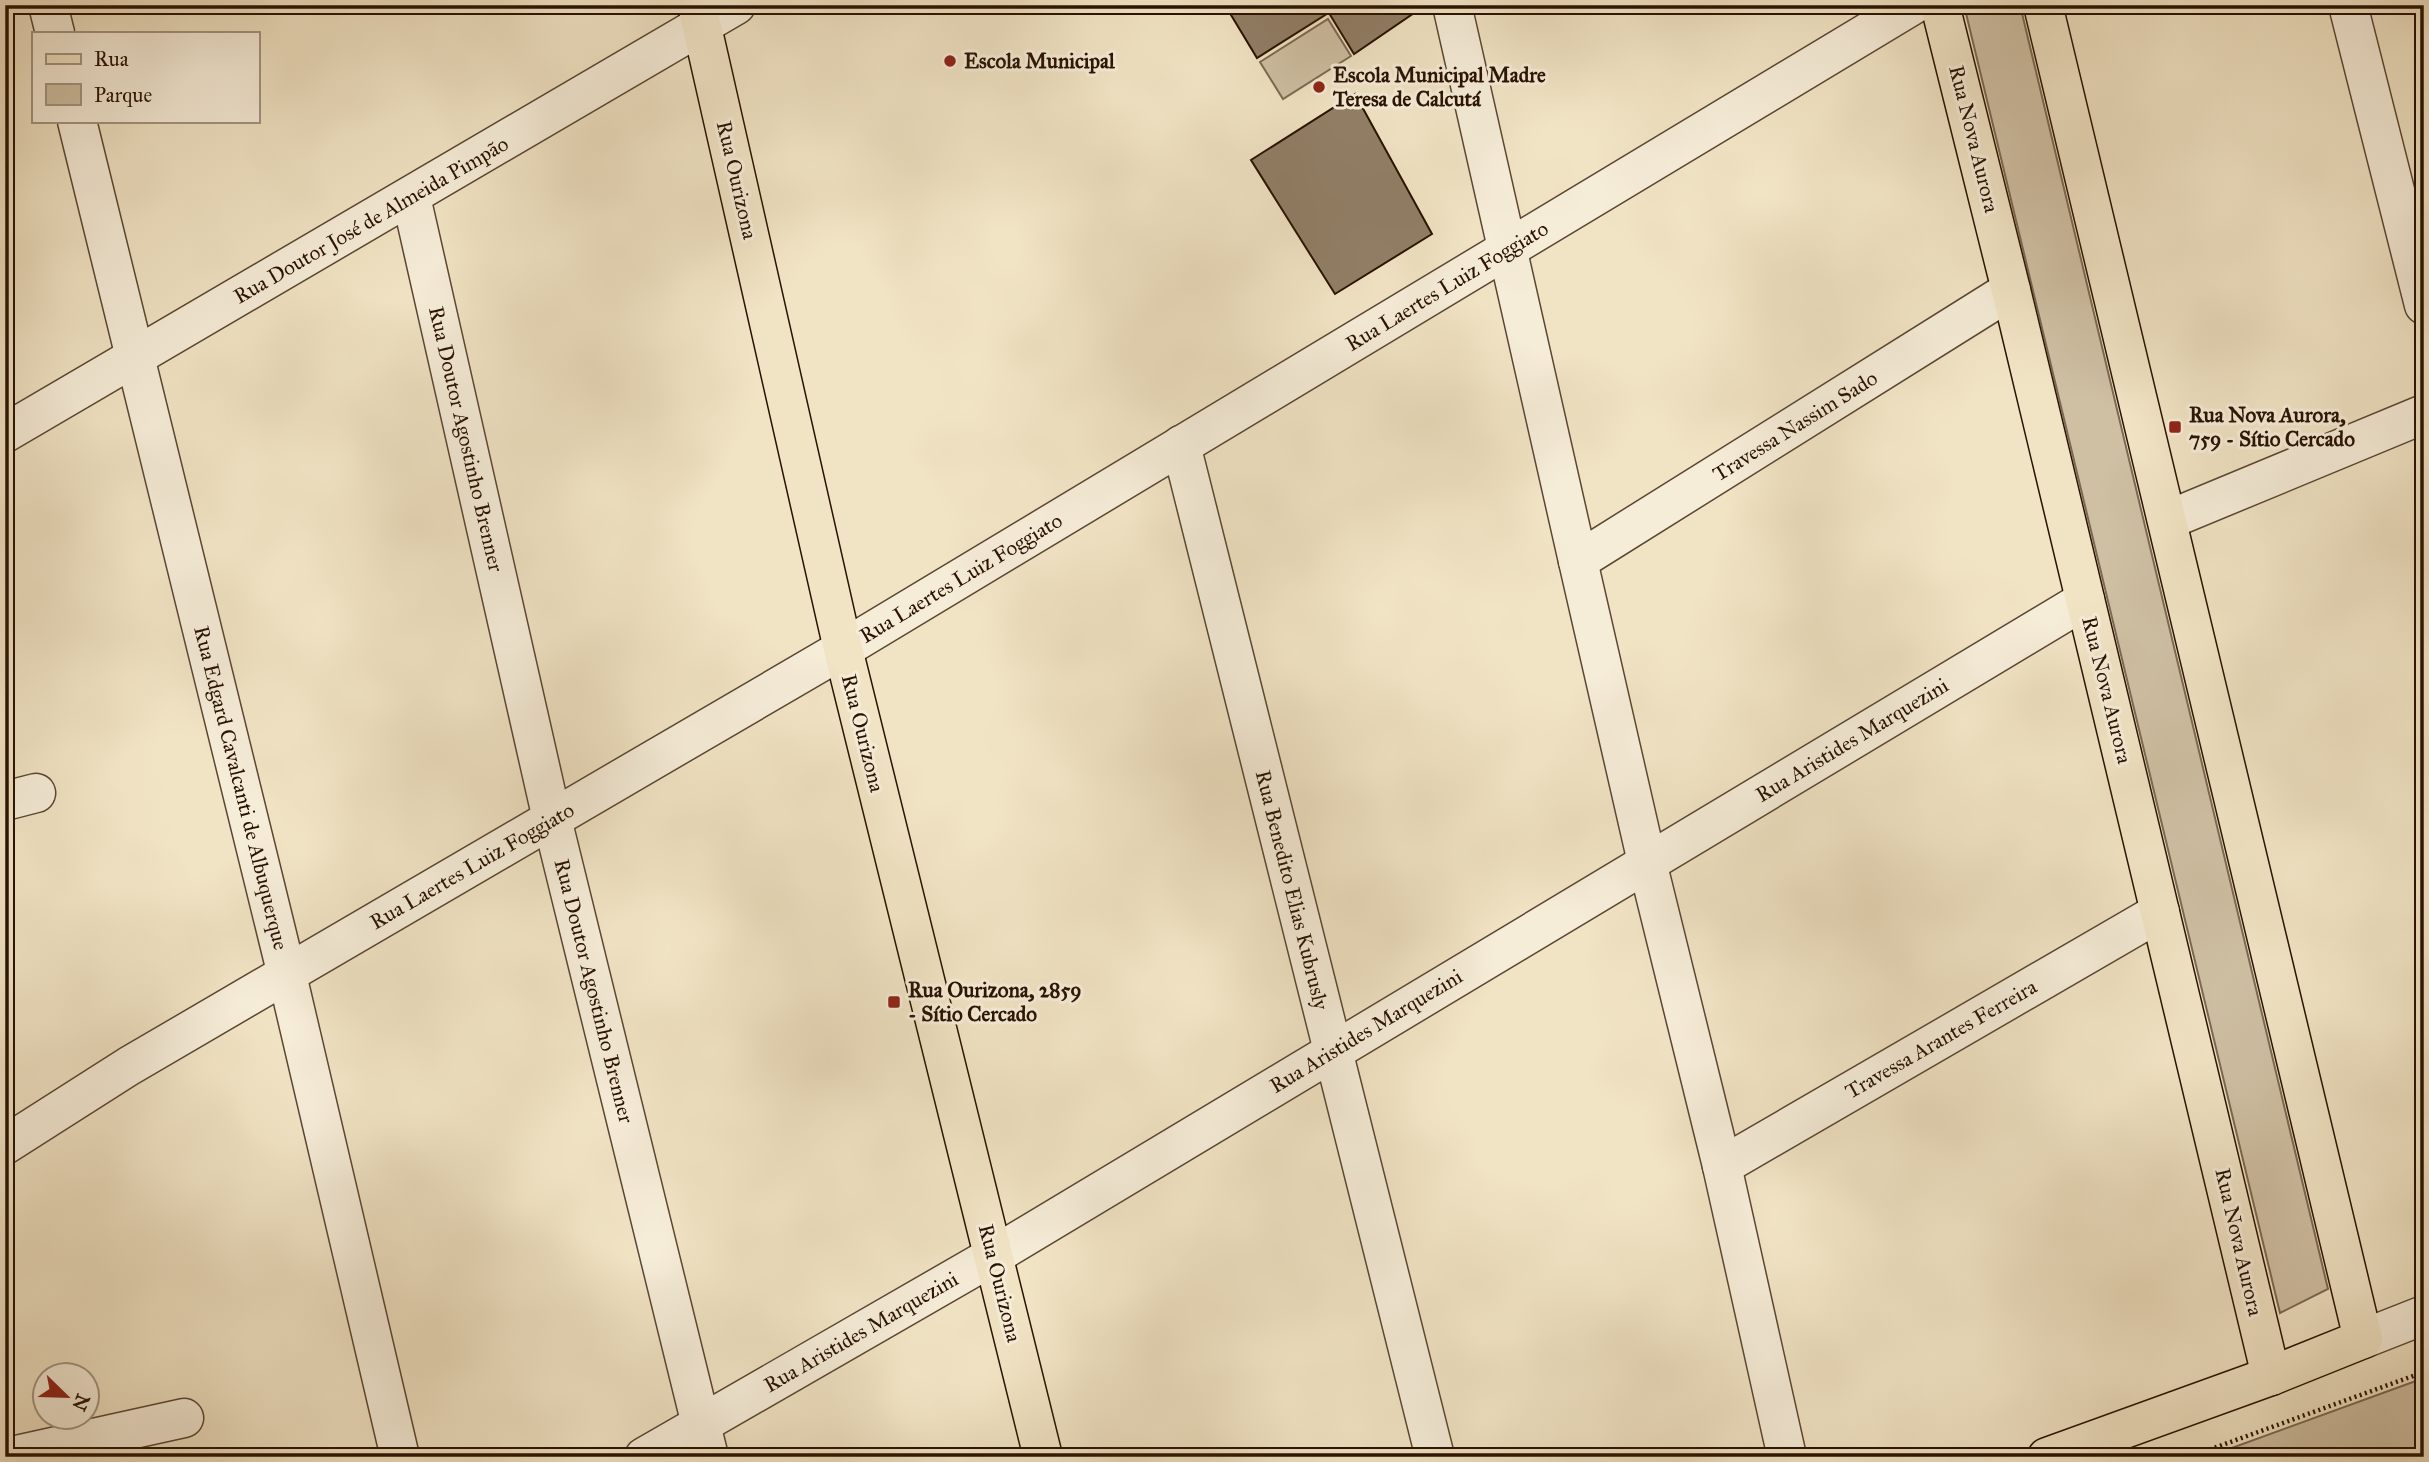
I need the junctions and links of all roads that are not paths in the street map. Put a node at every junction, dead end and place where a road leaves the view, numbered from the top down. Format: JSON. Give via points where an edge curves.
{"nodes":[{"id":1,"x":48,"y":5,"type":"edge"},
{"id":2,"x":736,"y":5,"type":"edge"},
{"id":3,"x":1452,"y":5,"type":"edge"},
{"id":4,"x":1913,"y":5,"type":"edge"},
{"id":5,"x":1940,"y":5,"type":"edge"},
{"id":6,"x":2043,"y":5,"type":"edge"},
{"id":7,"x":2348,"y":5,"type":"edge"},
{"id":8,"x":700,"y":15,"type":"edge"},
{"id":9,"x":55,"y":32,"type":"edge"},
{"id":10,"x":77,"y":122,"type":"edge"},
{"id":11,"x":411,"y":197,"type":"junction"},
{"id":12,"x":1508,"y":249,"type":"junction"},
{"id":13,"x":2011,"y":290,"type":"junction"},
{"id":14,"x":2424,"y":305,"type":"edge"},
{"id":15,"x":137,"y":357,"type":"junction"},
{"id":16,"x":2424,"y":414,"type":"edge"},
{"id":17,"x":5,"y":433,"type":"edge"},
{"id":18,"x":1181,"y":445,"type":"junction"},
{"id":19,"x":2168,"y":520,"type":"junction"},
{"id":20,"x":1578,"y":561,"type":"junction"},
{"id":21,"x":2085,"y":600,"type":"junction"},
{"id":22,"x":843,"y":649,"type":"junction"},
{"id":23,"x":552,"y":819,"type":"junction"},
{"id":24,"x":1647,"y":862,"type":"junction"},
{"id":25,"x":2160,"y":912,"type":"junction"},
{"id":26,"x":287,"y":975,"type":"junction"},
{"id":27,"x":1333,"y":1052,"type":"junction"},
{"id":28,"x":5,"y":1145,"type":"edge"},
{"id":29,"x":1722,"y":1166,"type":"junction"},
{"id":30,"x":993,"y":1256,"type":"junction"},
{"id":31,"x":2424,"y":1315,"type":"edge"},
{"id":32,"x":2363,"y":1339,"type":"junction"},
{"id":33,"x":2271,"y":1376,"type":"junction"},
{"id":34,"x":184,"y":1418,"type":"dead end"},
{"id":35,"x":704,"y":1441,"type":"edge"},
{"id":36,"x":7,"y":1457,"type":"edge"},
{"id":37,"x":400,"y":1457,"type":"edge"},
{"id":38,"x":644,"y":1457,"type":"edge"},
{"id":39,"x":1043,"y":1457,"type":"edge"},
{"id":40,"x":1435,"y":1457,"type":"edge"},
{"id":41,"x":1787,"y":1457,"type":"edge"},
{"id":42,"x":2048,"y":1457,"type":"edge"}],
"edges":[{"from":1,"to":9,"type":"street"},
{"from":2,"to":8,"type":"street","name":"Rua Doutor José de Almeida Pimpão"},
{"from":3,"to":12,"type":"street"},
{"from":4,"to":12,"type":"street","name":"Rua Laertes Luiz Foggiato"},
{"from":5,"to":13,"type":"main road","name":"Rua Nova Aurora"},
{"from":6,"to":19,"type":"main road"},
{"from":7,"to":14,"type":"street"},
{"from":8,"to":11,"type":"street","name":"Rua Doutor José de Almeida Pimpão"},
{"from":8,"to":22,"type":"main road","name":"Rua Ourizona"},
{"from":10,"to":15,"type":"street","name":"Rua Edgard Cavalcanti de Albuquerque"},
{"from":11,"to":15,"type":"street","name":"Rua Doutor José de Almeida Pimpão"},
{"from":11,"to":23,"type":"street","name":"Rua Doutor Agostinho Brenner"},
{"from":12,"to":18,"type":"street","name":"Rua Laertes Luiz Foggiato"},
{"from":12,"to":20,"type":"street"},
{"from":13,"to":20,"type":"street","name":"Travessa Nassim Sado"},
{"from":13,"to":21,"type":"main road","name":"Rua Nova Aurora"},
{"from":15,"to":17,"type":"street","name":"Rua Doutor José de Almeida Pimpão"},
{"from":15,"to":26,"type":"street","name":"Rua Edgard Cavalcanti de Albuquerque"},
{"from":16,"to":19,"type":"street"},
{"from":18,"to":22,"type":"street","name":"Rua Laertes Luiz Foggiato"},
{"from":18,"to":27,"type":"street","name":"Rua Benedito Elias Kubrusly"},
{"from":19,"to":32,"type":"main road"},
{"from":20,"to":24,"type":"street"},
{"from":21,"to":24,"type":"street","name":"Rua Aristides Marquezini"},
{"from":21,"to":25,"type":"main road","name":"Rua Nova Aurora"},
{"from":22,"to":23,"type":"street","name":"Rua Laertes Luiz Foggiato"},
{"from":22,"to":30,"type":"main road","name":"Rua Ourizona"},
{"from":23,"to":26,"type":"street","name":"Rua Laertes Luiz Foggiato"},
{"from":23,"to":35,"type":"street","name":"Rua Doutor Agostinho Brenner"},
{"from":24,"to":27,"type":"street","name":"Rua Aristides Marquezini"},
{"from":24,"to":29,"type":"street"},
{"from":25,"to":29,"type":"street","name":"Travessa Arantes Ferreira"},
{"from":25,"to":33,"type":"main road","name":"Rua Nova Aurora"},
{"from":26,"to":28,"type":"street","name":"Rua Laertes Luiz Foggiato","via":[[129,1066]]},
{"from":26,"to":37,"type":"street","name":"Rua Edgard Cavalcanti de Albuquerque"},
{"from":27,"to":30,"type":"street","name":"Rua Aristides Marquezini"},
{"from":27,"to":40,"type":"street","name":"Rua Benedito Elias Kubrusly"},
{"from":29,"to":41,"type":"street"},
{"from":30,"to":35,"type":"street","name":"Rua Aristides Marquezini"},
{"from":30,"to":39,"type":"main road","name":"Rua Ourizona"},
{"from":31,"to":32,"type":"street"},
{"from":32,"to":33,"type":"main road"},
{"from":33,"to":42,"type":"main road"},
{"from":34,"to":36,"type":"street"},
{"from":35,"to":38,"type":"street","name":"Rua Aristides Marquezini"}]}
